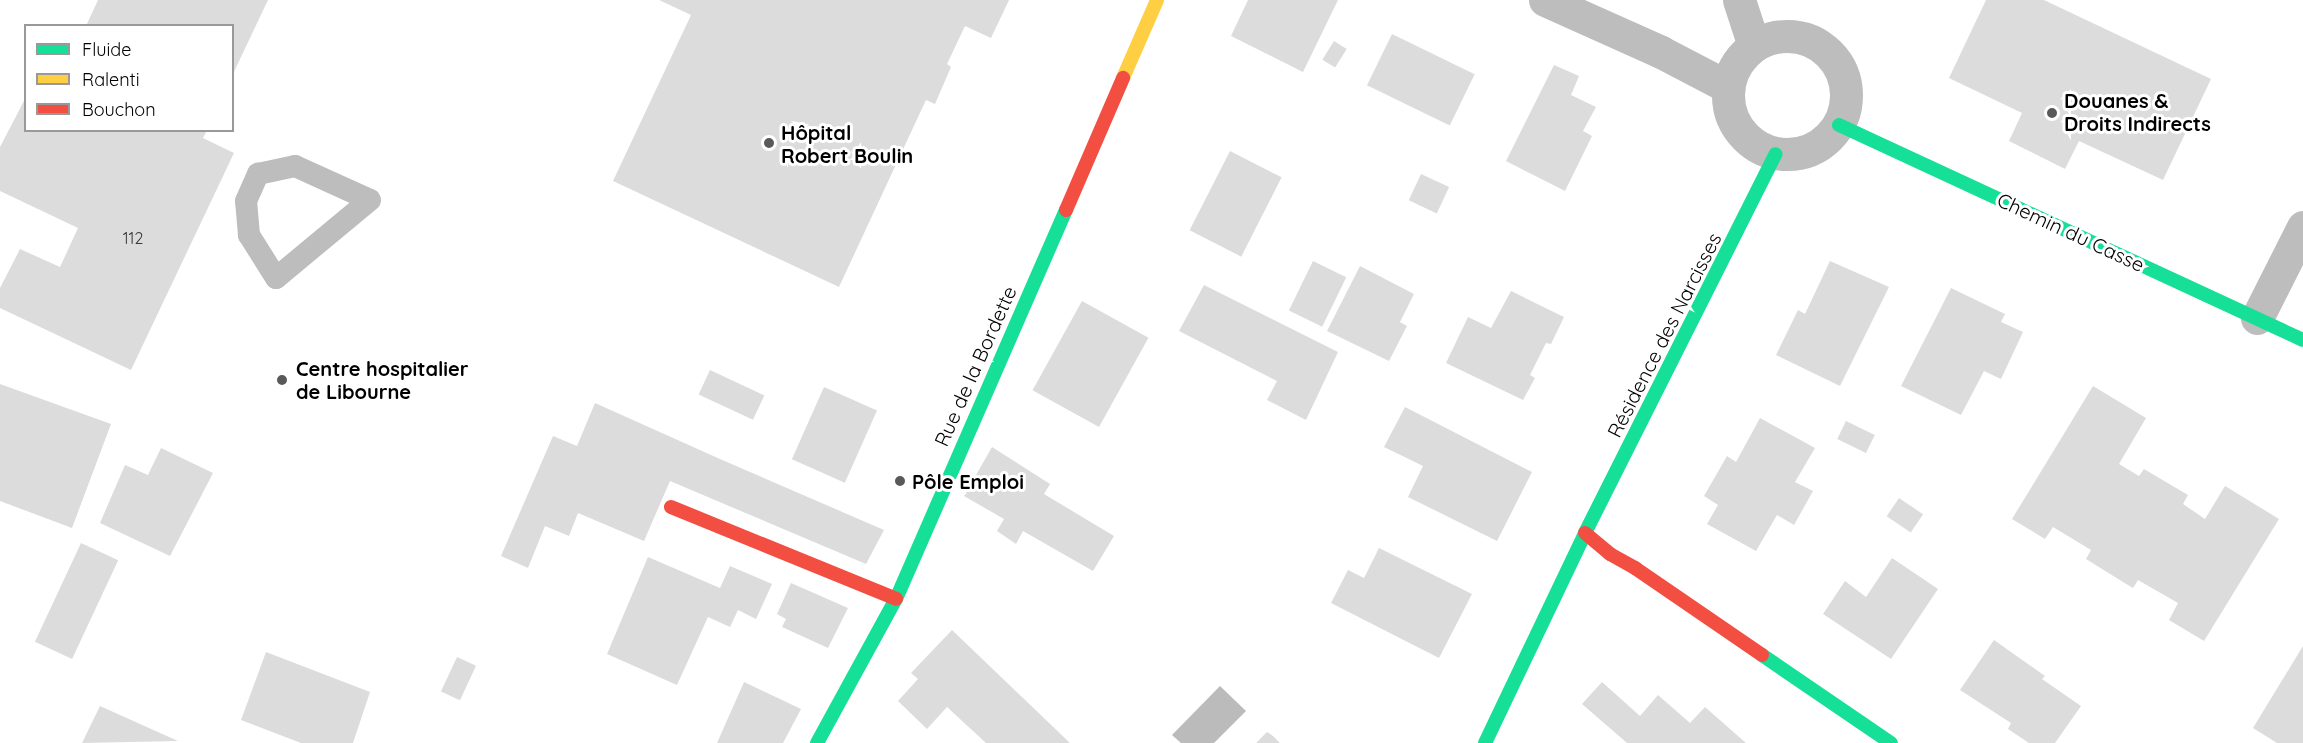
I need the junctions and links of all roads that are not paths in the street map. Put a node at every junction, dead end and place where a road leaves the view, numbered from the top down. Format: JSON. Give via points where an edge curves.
{"nodes":[{"id":1,"x":1157,"y":0,"type":"edge"},
{"id":2,"x":1545,"y":0,"type":"edge"},
{"id":3,"x":1739,"y":0,"type":"edge"},
{"id":4,"x":1754,"y":46,"type":"junction"},
{"id":5,"x":1728,"y":87,"type":"junction"},
{"id":6,"x":1839,"y":125,"type":"junction"},
{"id":7,"x":1776,"y":154,"type":"junction"},
{"id":8,"x":370,"y":200,"type":"joint"},
{"id":9,"x":2303,"y":227,"type":"edge"},
{"id":10,"x":2257,"y":318,"type":"junction"},
{"id":11,"x":2303,"y":340,"type":"edge"},
{"id":12,"x":671,"y":507,"type":"dead end"},
{"id":13,"x":1585,"y":533,"type":"junction"},
{"id":14,"x":896,"y":599,"type":"junction"},
{"id":15,"x":817,"y":743,"type":"edge"},
{"id":16,"x":1485,"y":743,"type":"edge"},
{"id":17,"x":1891,"y":743,"type":"edge"}],
"edges":[{"from":1,"to":14,"type":"street","name":"Rue de la Bordette"},
{"from":2,"to":5,"type":"street"},
{"from":3,"to":4,"type":"street"},
{"from":4,"to":5,"type":"street","via":[[1732,70]]},
{"from":4,"to":6,"type":"street","via":[[1772,37],[1792,35],[1811,40],[1828,51],[1840,67],[1846,86],[1846,106]]},
{"from":5,"to":7,"type":"street","via":[[1736,125],[1749,140]]},
{"from":6,"to":7,"type":"street","via":[[1816,147],[1801,153]]},
{"from":6,"to":10,"type":"street","name":"Chemin du Casse"},
{"from":7,"to":13,"type":"street","name":"Résidence des Narcisses"},
{"from":8,"to":8,"type":"lane","via":[[295,166],[258,174],[246,201],[249,235],[276,278]]},
{"from":9,"to":10,"type":"street"},
{"from":10,"to":11,"type":"street","name":"Chemin du Casse"},
{"from":12,"to":14,"type":"street"},
{"from":13,"to":16,"type":"street","name":"Résidence des Narcisses"},
{"from":13,"to":17,"type":"street","via":[[1610,554]]},
{"from":14,"to":15,"type":"street","name":"Rue de la Bordette"}]}
